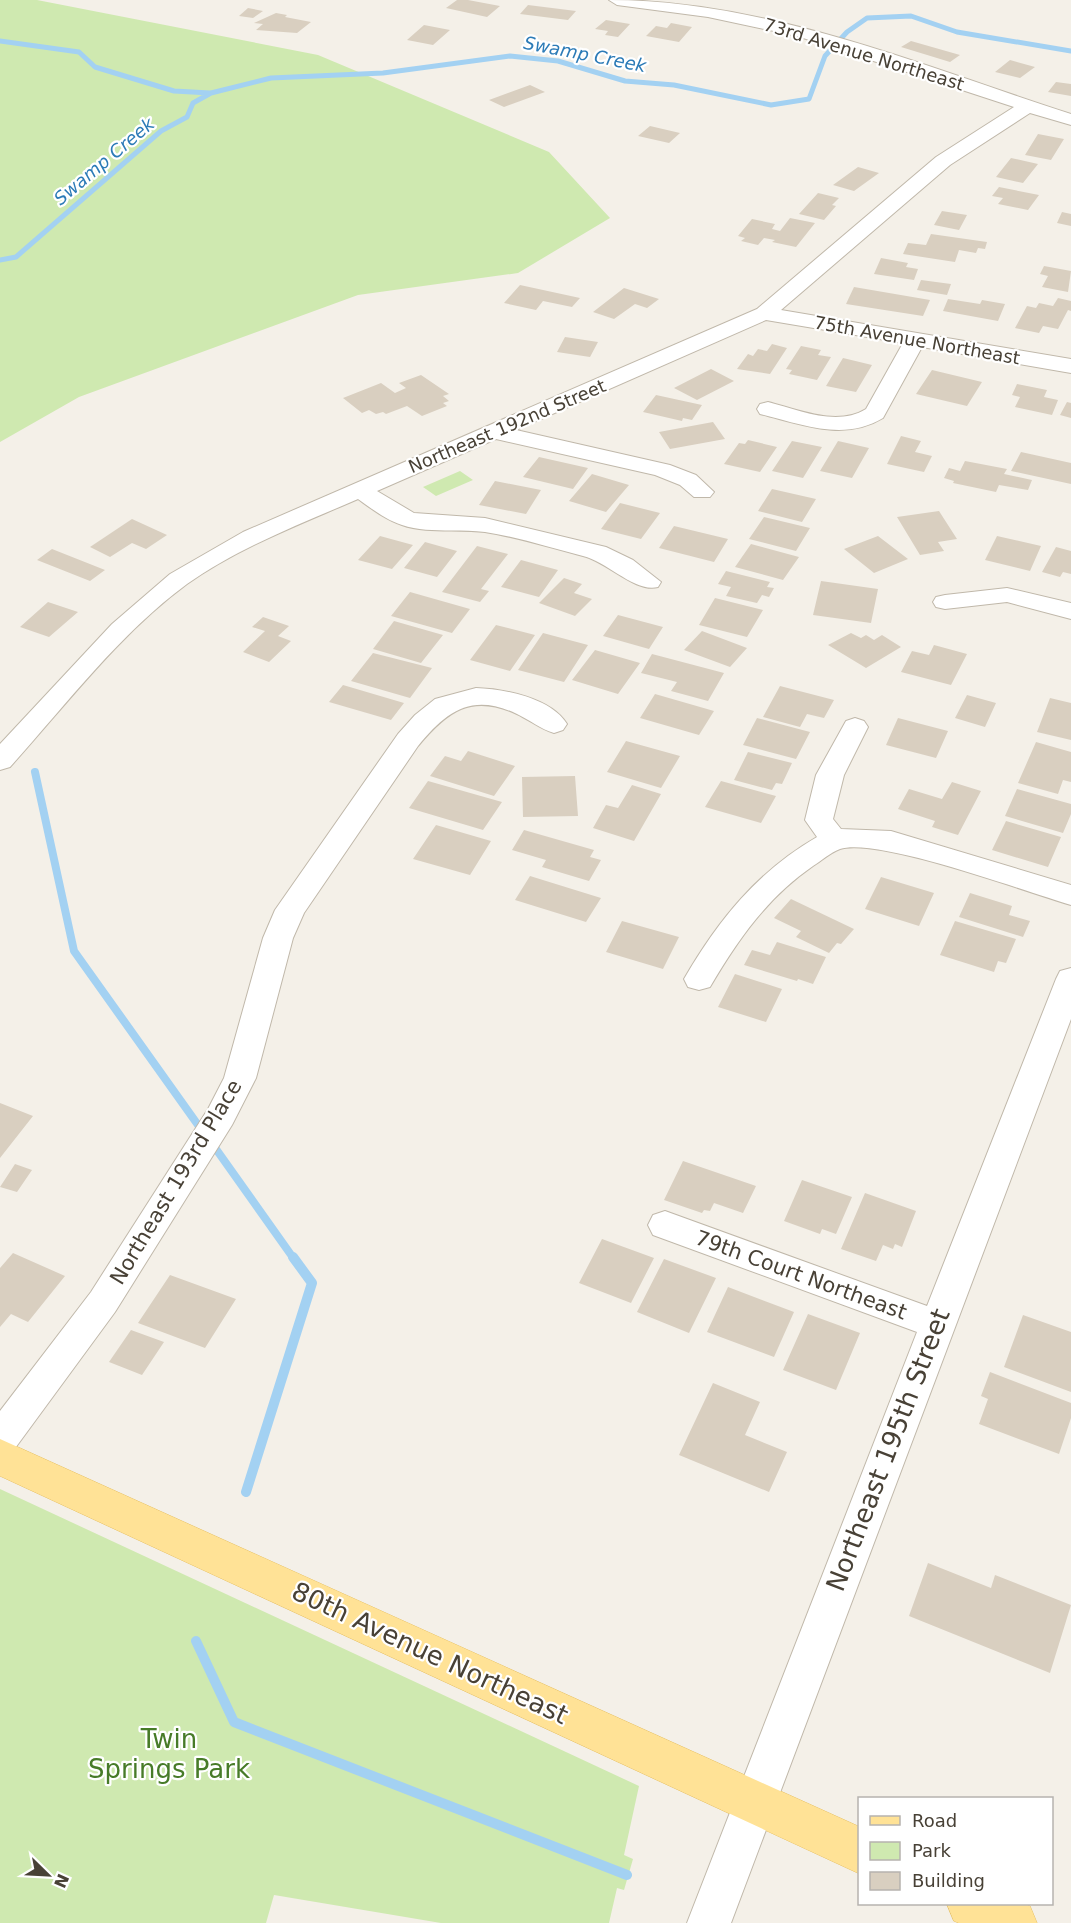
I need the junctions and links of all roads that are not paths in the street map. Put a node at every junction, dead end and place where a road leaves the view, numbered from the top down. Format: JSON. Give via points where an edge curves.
{"nodes":[{"id":1,"x":617,"y":0,"type":"edge"},
{"id":2,"x":1028,"y":106,"type":"junction"},
{"id":3,"x":1071,"y":120,"type":"edge"},
{"id":4,"x":764,"y":313,"type":"junction"},
{"id":5,"x":916,"y":339,"type":"junction"},
{"id":6,"x":1071,"y":366,"type":"edge"},
{"id":7,"x":768,"y":409,"type":"dead end"},
{"id":8,"x":496,"y":432,"type":"junction"},
{"id":9,"x":360,"y":489,"type":"junction"},
{"id":10,"x":702,"y":492,"type":"dead end"},
{"id":11,"x":649,"y":582,"type":"dead end"},
{"id":12,"x":945,"y":602,"type":"dead end"},
{"id":13,"x":1071,"y":610,"type":"edge"},
{"id":14,"x":554,"y":724,"type":"dead end"},
{"id":15,"x":855,"y":727,"type":"dead end"},
{"id":16,"x":0,"y":761,"type":"edge"},
{"id":17,"x":834,"y":840,"type":"junction"},
{"id":18,"x":1071,"y":895,"type":"edge"},
{"id":19,"x":1071,"y":979,"type":"edge"},
{"id":20,"x":699,"y":980,"type":"dead end"},
{"id":21,"x":665,"y":1225,"type":"dead end"},
{"id":22,"x":936,"y":1324,"type":"junction"},
{"id":23,"x":0,"y":1440,"type":"edge"},
{"id":24,"x":0,"y":1457,"type":"edge"},
{"id":25,"x":754,"y":1801,"type":"junction"},
{"id":26,"x":858,"y":1850,"type":"edge"},
{"id":27,"x":973,"y":1905,"type":"edge"},
{"id":28,"x":709,"y":1923,"type":"edge"},
{"id":29,"x":1013,"y":1923,"type":"edge"}],
"edges":[{"from":1,"to":2,"type":"street","name":"73rd Avenue Northeast","via":[[757,21]]},
{"from":2,"to":3,"type":"street","name":"73rd Avenue Northeast"},
{"from":2,"to":4,"type":"street","name":"Northeast 192nd Street","via":[[943,161]]},
{"from":4,"to":5,"type":"street","name":"75th Avenue Northeast"},
{"from":4,"to":8,"type":"street","name":"Northeast 192nd Street"},
{"from":5,"to":6,"type":"street","name":"75th Avenue Northeast"},
{"from":5,"to":7,"type":"street","via":[[875,413],[867,420],[836,423]]},
{"from":8,"to":9,"type":"street","name":"Northeast 192nd Street"},
{"from":8,"to":10,"type":"street","via":[[662,470],[688,480]]},
{"from":9,"to":11,"type":"street","via":[[409,520],[485,525],[597,552]]},
{"from":9,"to":16,"type":"street","name":"Northeast 192nd Street","via":[[252,537],[179,579],[121,630]]},
{"from":12,"to":13,"type":"street","via":[[1007,595]]},
{"from":14,"to":23,"type":"street","name":"Northeast 193rd Place","via":[[531,708],[499,697],[479,696],[452,701],[430,715],[408,740],[290,910],[278,938],[240,1078],[221,1116],[104,1302]]},
{"from":15,"to":17,"type":"street","via":[[830,775],[819,820]]},
{"from":17,"to":18,"type":"street","via":[[891,841]]},
{"from":17,"to":20,"type":"street","via":[[789,868],[754,899],[737,918]]},
{"from":19,"to":22,"type":"street","name":"Northeast 195th Street"},
{"from":21,"to":22,"type":"street","name":"79th Court Northeast"},
{"from":22,"to":25,"type":"street","name":"Northeast 195th Street"},
{"from":24,"to":25,"type":"main road","name":"80th Avenue Northeast"},
{"from":25,"to":26,"type":"main road","name":"80th Avenue Northeast"},
{"from":25,"to":28,"type":"street","name":"Northeast 195th Street"},
{"from":27,"to":29,"type":"main road"}]}
